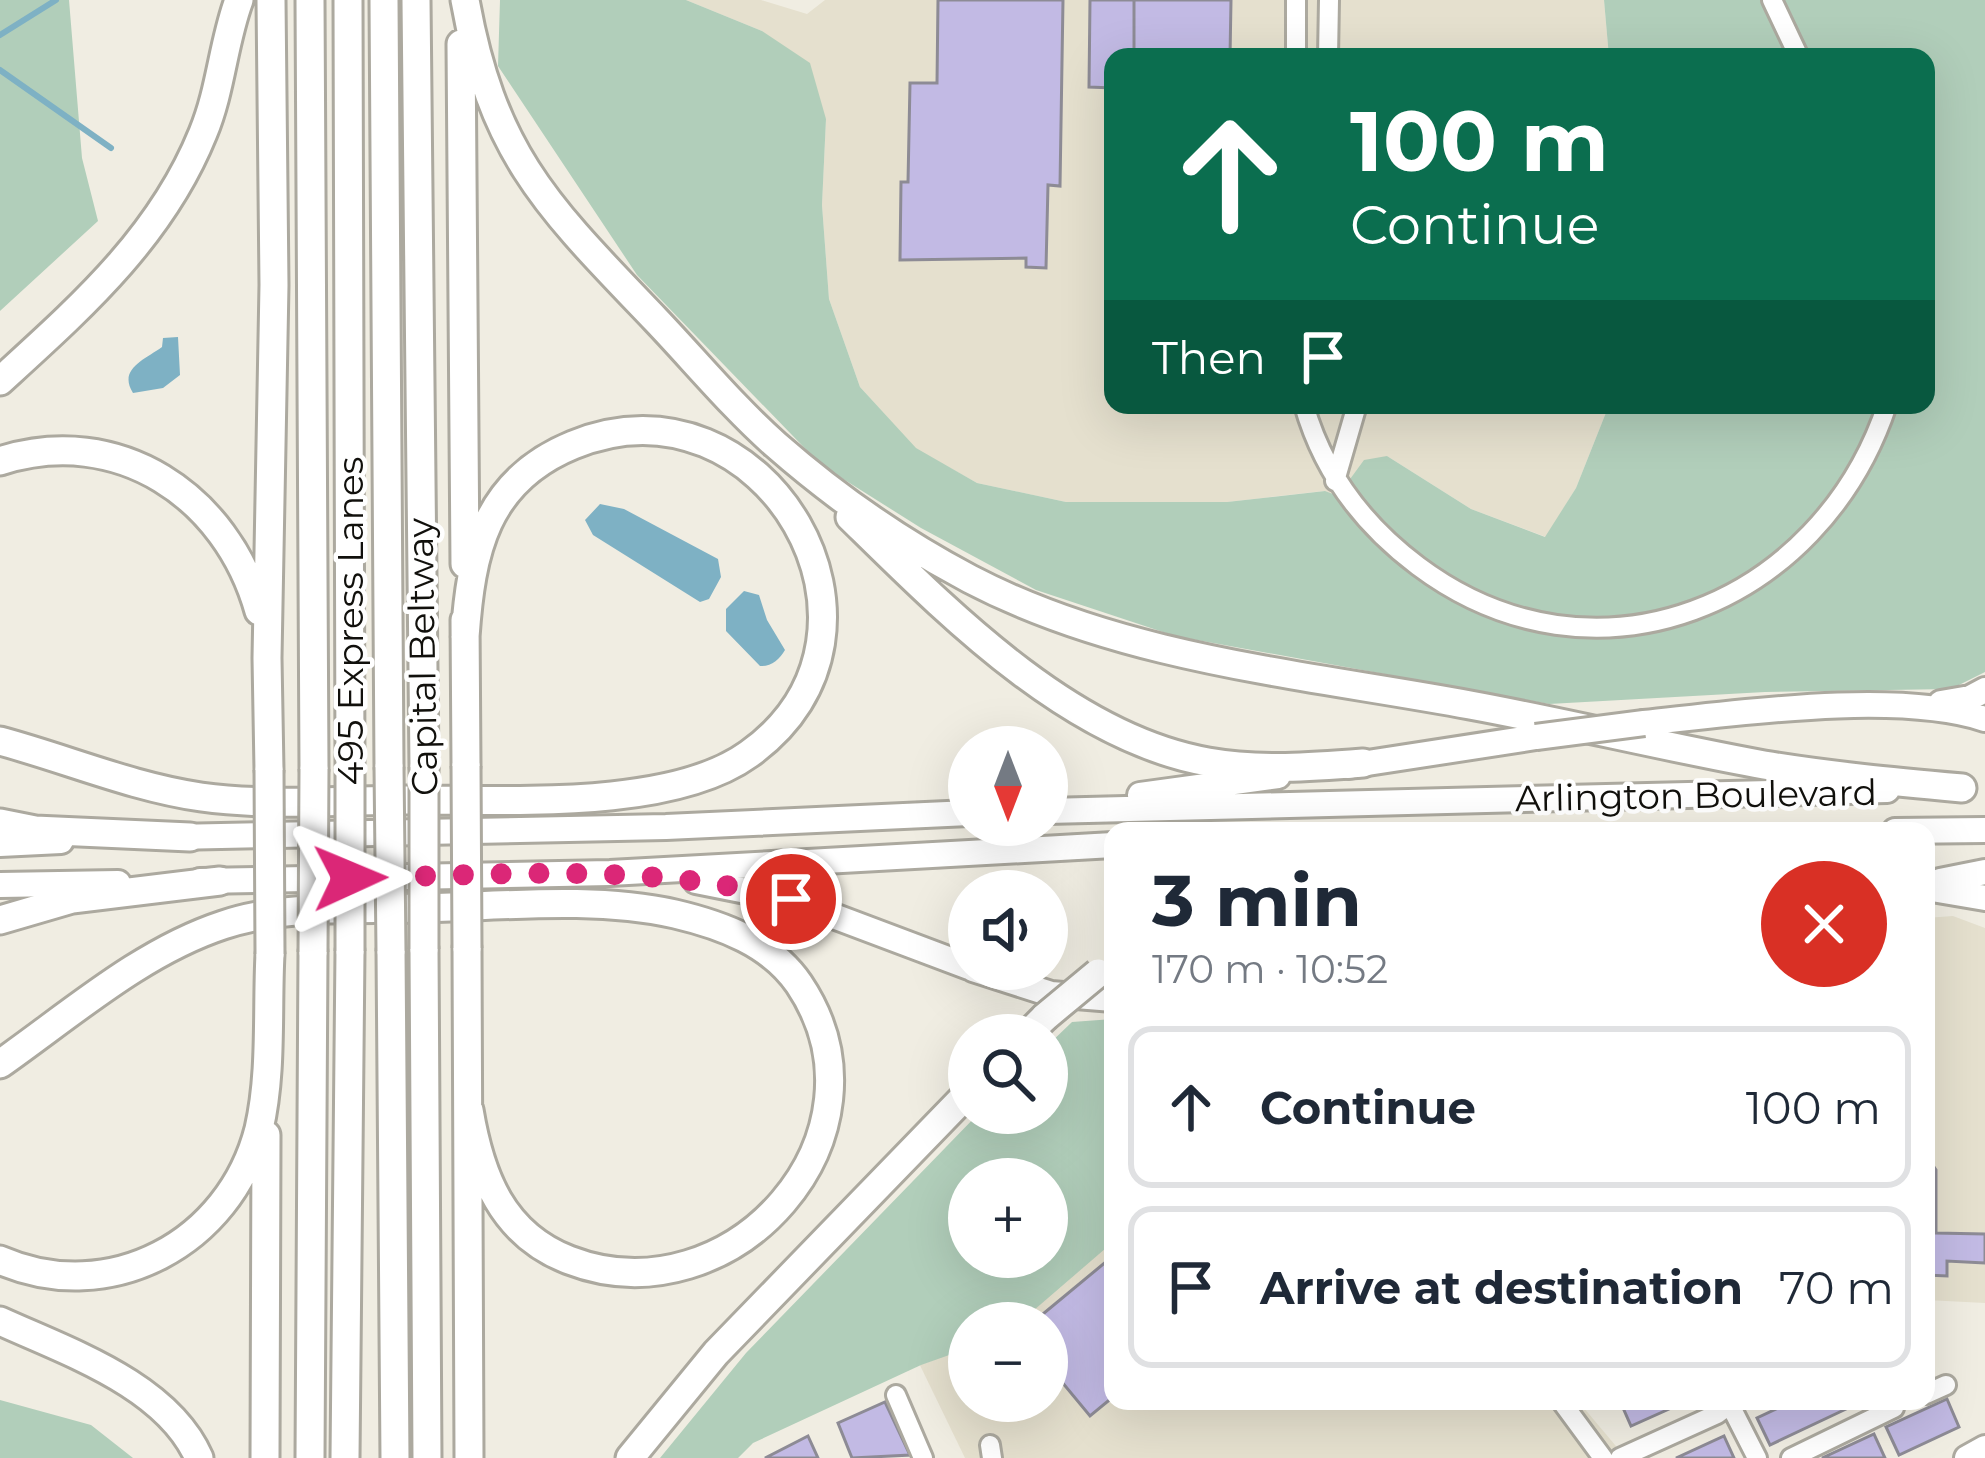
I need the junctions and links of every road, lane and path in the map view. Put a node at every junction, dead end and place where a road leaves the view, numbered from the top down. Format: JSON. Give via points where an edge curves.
{"nodes":[{"id":1,"x":239,"y":0,"type":"edge"},
{"id":2,"x":271,"y":0,"type":"edge"},
{"id":3,"x":310,"y":0,"type":"edge"},
{"id":4,"x":347,"y":0,"type":"edge"},
{"id":5,"x":384,"y":0,"type":"edge"},
{"id":6,"x":416,"y":0,"type":"edge"},
{"id":7,"x":462,"y":0,"type":"edge"},
{"id":8,"x":1296,"y":0,"type":"edge"},
{"id":9,"x":1329,"y":0,"type":"edge"},
{"id":10,"x":1772,"y":0,"type":"edge"},
{"id":11,"x":1296,"y":48,"type":"edge"},
{"id":12,"x":1328,"y":48,"type":"edge"},
{"id":13,"x":1794,"y":48,"type":"edge"},
{"id":14,"x":57,"y":329,"type":"junction"},
{"id":15,"x":0,"y":369,"type":"edge"},
{"id":16,"x":0,"y":381,"type":"edge"},
{"id":17,"x":1308,"y":414,"type":"edge"},
{"id":18,"x":1355,"y":414,"type":"edge"},
{"id":19,"x":1883,"y":414,"type":"edge"},
{"id":20,"x":774,"y":443,"type":"junction"},
{"id":21,"x":0,"y":461,"type":"edge"},
{"id":22,"x":1336,"y":481,"type":"junction"},
{"id":23,"x":465,"y":638,"type":"junction"},
{"id":24,"x":267,"y":658,"type":"junction"},
{"id":25,"x":1985,"y":690,"type":"edge"},
{"id":26,"x":1903,"y":707,"type":"junction"},
{"id":27,"x":1985,"y":719,"type":"edge"},
{"id":28,"x":0,"y":741,"type":"edge"},
{"id":29,"x":1363,"y":764,"type":"junction"},
{"id":30,"x":1974,"y":788,"type":"edge"},
{"id":31,"x":1068,"y":805,"type":"edge"},
{"id":32,"x":1068,"y":808,"type":"edge"},
{"id":33,"x":948,"y":814,"type":"edge"},
{"id":34,"x":0,"y":823,"type":"edge"},
{"id":35,"x":1985,"y":830,"type":"edge"},
{"id":36,"x":1935,"y":831,"type":"edge"},
{"id":37,"x":190,"y":837,"type":"junction"},
{"id":38,"x":0,"y":844,"type":"edge"},
{"id":39,"x":1104,"y":846,"type":"edge"},
{"id":40,"x":1985,"y":872,"type":"edge"},
{"id":41,"x":610,"y":873,"type":"junction"},
{"id":42,"x":220,"y":880,"type":"junction"},
{"id":43,"x":1935,"y":883,"type":"edge"},
{"id":44,"x":0,"y":885,"type":"edge"},
{"id":45,"x":1935,"y":887,"type":"edge"},
{"id":46,"x":1985,"y":898,"type":"edge"},
{"id":47,"x":0,"y":920,"type":"edge"},
{"id":48,"x":948,"y":959,"type":"edge"},
{"id":49,"x":1104,"y":969,"type":"edge"},
{"id":50,"x":1039,"y":990,"type":"edge"},
{"id":51,"x":1104,"y":998,"type":"edge"},
{"id":52,"x":267,"y":1011,"type":"junction"},
{"id":53,"x":1050,"y":1014,"type":"edge"},
{"id":54,"x":0,"y":1064,"type":"edge"},
{"id":55,"x":470,"y":1110,"type":"junction"},
{"id":56,"x":948,"y":1114,"type":"edge"},
{"id":57,"x":0,"y":1260,"type":"edge"},
{"id":58,"x":0,"y":1321,"type":"edge"},
{"id":59,"x":1946,"y":1385,"type":"dead end"},
{"id":60,"x":1935,"y":1390,"type":"edge"},
{"id":61,"x":896,"y":1395,"type":"dead end"},
{"id":62,"x":1574,"y":1410,"type":"edge"},
{"id":63,"x":1721,"y":1410,"type":"edge"},
{"id":64,"x":1733,"y":1410,"type":"edge"},
{"id":65,"x":1884,"y":1410,"type":"edge"},
{"id":66,"x":1985,"y":1448,"type":"edge"},
{"id":67,"x":199,"y":1458,"type":"edge"},
{"id":68,"x":266,"y":1458,"type":"edge"},
{"id":69,"x":310,"y":1458,"type":"edge"},
{"id":70,"x":345,"y":1458,"type":"edge"},
{"id":71,"x":395,"y":1458,"type":"edge"},
{"id":72,"x":428,"y":1458,"type":"edge"},
{"id":73,"x":470,"y":1458,"type":"edge"},
{"id":74,"x":630,"y":1458,"type":"edge"},
{"id":75,"x":923,"y":1458,"type":"edge"},
{"id":76,"x":1603,"y":1458,"type":"edge"},
{"id":77,"x":1620,"y":1458,"type":"edge"},
{"id":78,"x":1757,"y":1458,"type":"edge"},
{"id":79,"x":1791,"y":1458,"type":"edge"},
{"id":80,"x":1967,"y":1458,"type":"edge"}],
"edges":[{"from":1,"to":14,"type":"highway","via":[[203,133],[164,210]]},
{"from":2,"to":24,"type":"highway"},
{"from":3,"to":69,"type":"highway","bridge":true},
{"from":4,"to":70,"type":"highway","name":"495 Express Lanes","bridge":true},
{"from":5,"to":71,"type":"highway","name":"495 Express Lanes","bridge":true},
{"from":6,"to":72,"type":"highway","name":"Capital Beltway","bridge":true},
{"from":7,"to":20,"type":"highway","via":[[489,102],[528,178]]},
{"from":7,"to":23,"type":"highway"},
{"from":8,"to":11,"type":"street"},
{"from":9,"to":12,"type":"street"},
{"from":10,"to":13,"type":"street"},
{"from":14,"to":15,"type":"highway"},
{"from":14,"to":16,"type":"highway"},
{"from":17,"to":22,"type":"street"},
{"from":18,"to":22,"type":"street"},
{"from":19,"to":22,"type":"street","via":[[1860,471],[1803,544],[1726,597],[1646,622],[1561,624],[1485,606],[1399,551]]},
{"from":20,"to":29,"type":"highway","via":[[952,612],[1094,719],[1207,762]]},
{"from":20,"to":30,"type":"highway","via":[[966,577],[1126,639],[1767,765]]},
{"from":21,"to":24,"type":"highway","via":[[79,451],[129,463],[189,496],[240,558]]},
{"from":23,"to":28,"type":"highway","via":[[472,565],[498,503],[558,451],[618,433],[696,441],[756,473],[790,508],[820,588],[820,637],[791,711],[719,771],[646,791],[232,800],[136,783]]},
{"from":23,"to":55,"type":"highway","bridge":true},
{"from":24,"to":52,"type":"highway","bridge":true},
{"from":25,"to":26,"type":"main road"},
{"from":26,"to":27,"type":"main road"},
{"from":26,"to":29,"type":"main road","bridge":true,"via":[[1644,723]]},
{"from":29,"to":31,"type":"main road"},
{"from":30,"to":32,"type":"main road","name":"Arlington Boulevard"},
{"from":33,"to":37,"type":"main road"},
{"from":34,"to":37,"type":"highway"},
{"from":35,"to":36,"type":"main road","name":"Arlington Boulevard"},
{"from":37,"to":38,"type":"main road"},
{"from":39,"to":41,"type":"main road"},
{"from":40,"to":43,"type":"main road"},
{"from":41,"to":42,"type":"main road"},
{"from":41,"to":48,"type":"main road","via":[[791,899]]},
{"from":42,"to":44,"type":"main road"},
{"from":42,"to":47,"type":"highway","via":[[72,899]]},
{"from":45,"to":46,"type":"main road"},
{"from":49,"to":53,"type":"highway","bridge":true},
{"from":50,"to":51,"type":"main road"},
{"from":52,"to":57,"type":"highway","via":[[265,1097],[253,1150],[228,1197],[197,1231],[157,1260],[103,1275],[74,1277]]},
{"from":52,"to":68,"type":"highway"},
{"from":54,"to":55,"type":"highway","via":[[166,950],[227,923],[282,912],[516,906],[638,908],[745,937],[797,981],[828,1058],[826,1115],[793,1190],[751,1234],[679,1268],[609,1271],[530,1239],[484,1177]]},
{"from":55,"to":73,"type":"highway"},
{"from":56,"to":74,"type":"highway","via":[[716,1353]]},
{"from":58,"to":67,"type":"highway","via":[[131,1387],[170,1415]]},
{"from":59,"to":60,"type":"street"},
{"from":61,"to":75,"type":"street"},
{"from":62,"to":76,"type":"street"},
{"from":63,"to":77,"type":"street"},
{"from":64,"to":78,"type":"street"},
{"from":65,"to":79,"type":"street"},
{"from":66,"to":80,"type":"main road"}]}
